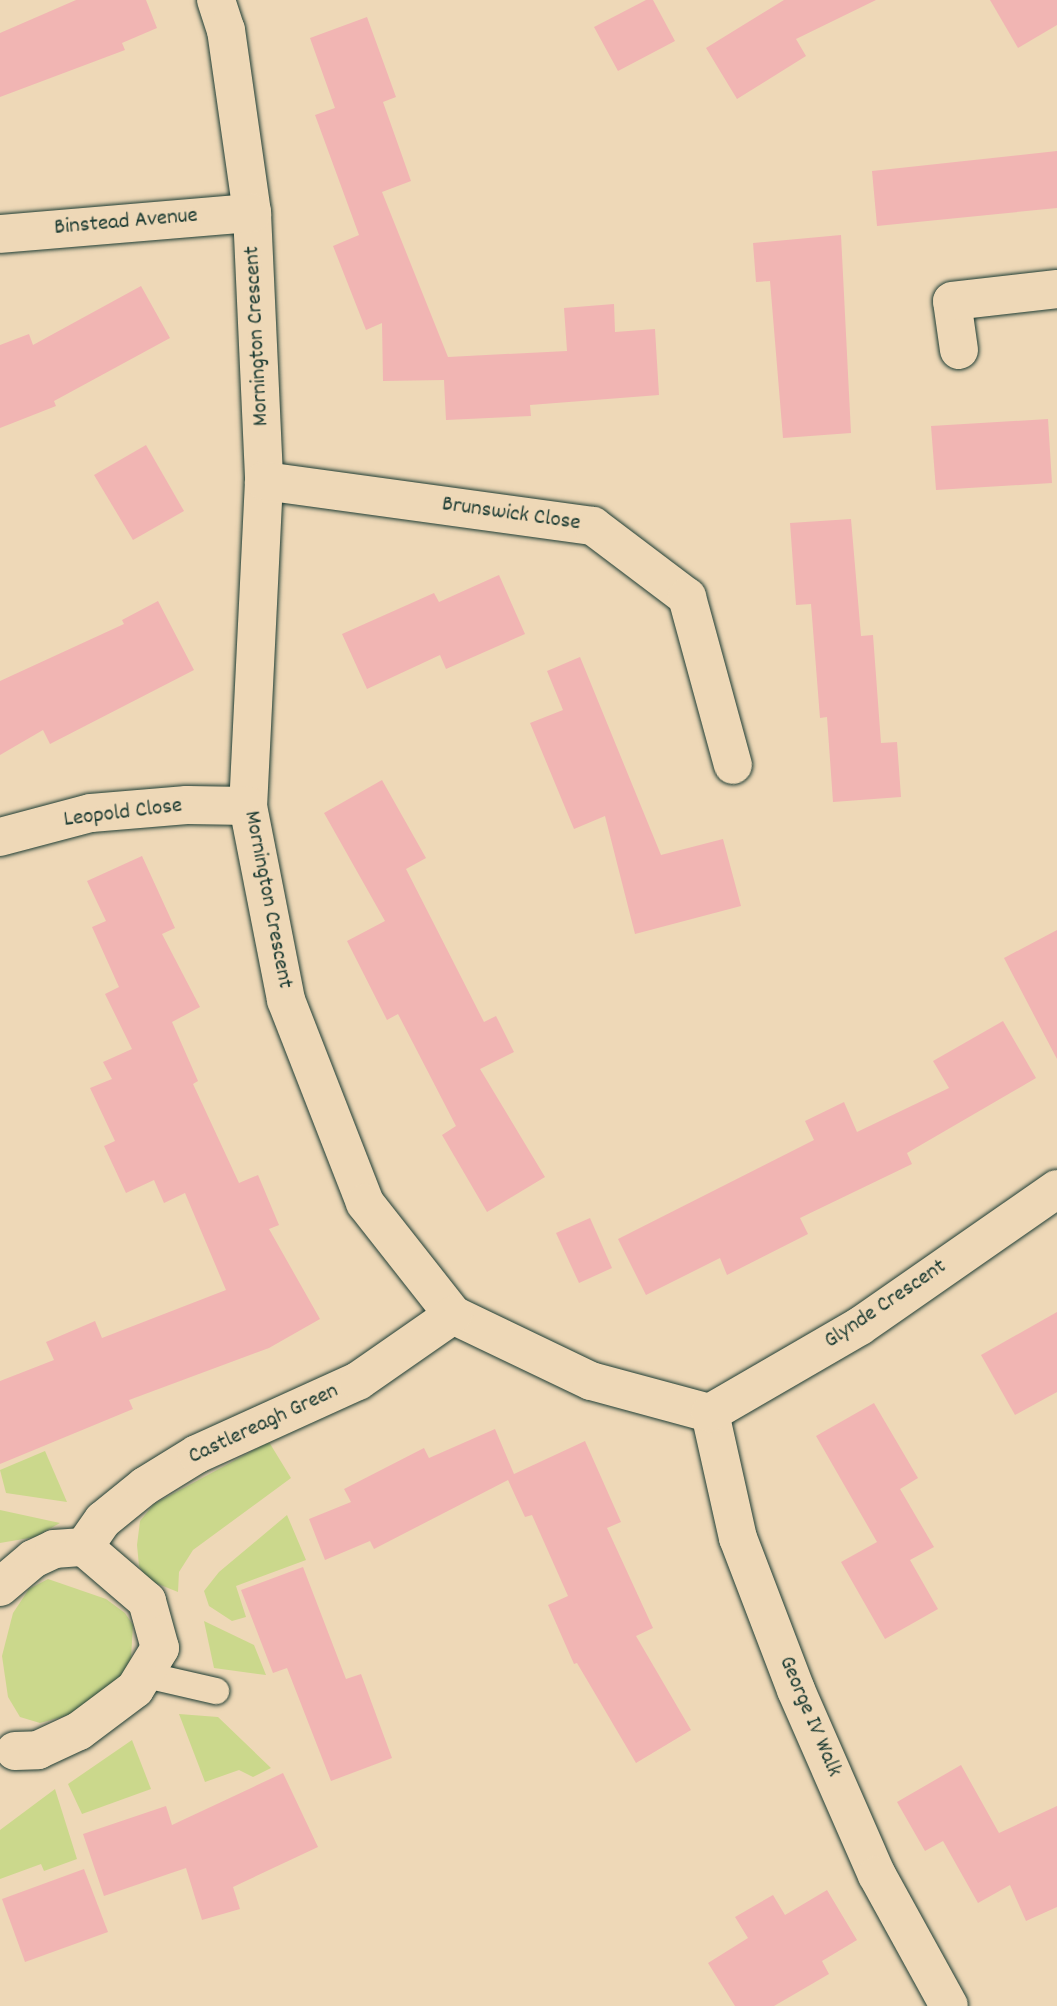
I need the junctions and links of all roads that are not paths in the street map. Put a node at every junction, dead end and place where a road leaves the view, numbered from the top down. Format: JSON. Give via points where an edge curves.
{"nodes":[{"id":1,"x":216,"y":0,"type":"edge"},
{"id":2,"x":252,"y":213,"type":"junction"},
{"id":3,"x":0,"y":234,"type":"edge"},
{"id":4,"x":1057,"y":289,"type":"edge"},
{"id":5,"x":959,"y":350,"type":"dead end"},
{"id":6,"x":264,"y":481,"type":"junction"},
{"id":7,"x":733,"y":765,"type":"dead end"},
{"id":8,"x":248,"y":806,"type":"junction"},
{"id":9,"x":0,"y":837,"type":"edge"},
{"id":10,"x":1057,"y":1189,"type":"edge"},
{"id":11,"x":453,"y":1315,"type":"junction"},
{"id":12,"x":710,"y":1413,"type":"junction"},
{"id":13,"x":84,"y":1547,"type":"junction"},
{"id":14,"x":0,"y":1587,"type":"edge"},
{"id":15,"x":146,"y":1675,"type":"junction"},
{"id":16,"x":216,"y":1691,"type":"dead end"},
{"id":17,"x":5,"y":1753,"type":"edge"},
{"id":18,"x":949,"y":2006,"type":"edge"}],
"edges":[{"from":1,"to":2,"type":"street","name":"Mornington Crescent","via":[[226,30]]},
{"from":2,"to":3,"type":"street","name":"Binstead Avenue"},
{"from":2,"to":6,"type":"street","name":"Mornington Crescent"},
{"from":4,"to":5,"type":"street","via":[[952,302]]},
{"from":6,"to":7,"type":"street","name":"Brunswick Close","via":[[593,526],[687,597]]},
{"from":6,"to":8,"type":"street","name":"Mornington Crescent"},
{"from":8,"to":9,"type":"street","name":"Leopold Close","via":[[187,805],[91,813]]},
{"from":8,"to":11,"type":"street","name":"Mornington Crescent","via":[[286,1000],[365,1203]]},
{"from":10,"to":12,"type":"street","name":"Glynde Crescent","via":[[860,1326]]},
{"from":11,"to":12,"type":"street","name":"Mornington Crescent","via":[[591,1381]]},
{"from":11,"to":13,"type":"street","name":"Castlereagh Green","via":[[358,1381],[197,1454],[145,1486],[103,1520]]},
{"from":12,"to":18,"type":"street","name":"George IV Walk","via":[[738,1538],[796,1690],[877,1875]]},
{"from":13,"to":14,"type":"street","via":[[54,1549],[33,1559]]},
{"from":13,"to":15,"type":"street","via":[[147,1601],[160,1648]]},
{"from":15,"to":16,"type":"lane"},
{"from":15,"to":17,"type":"street","via":[[135,1689],[79,1731],[38,1750]]}]}
